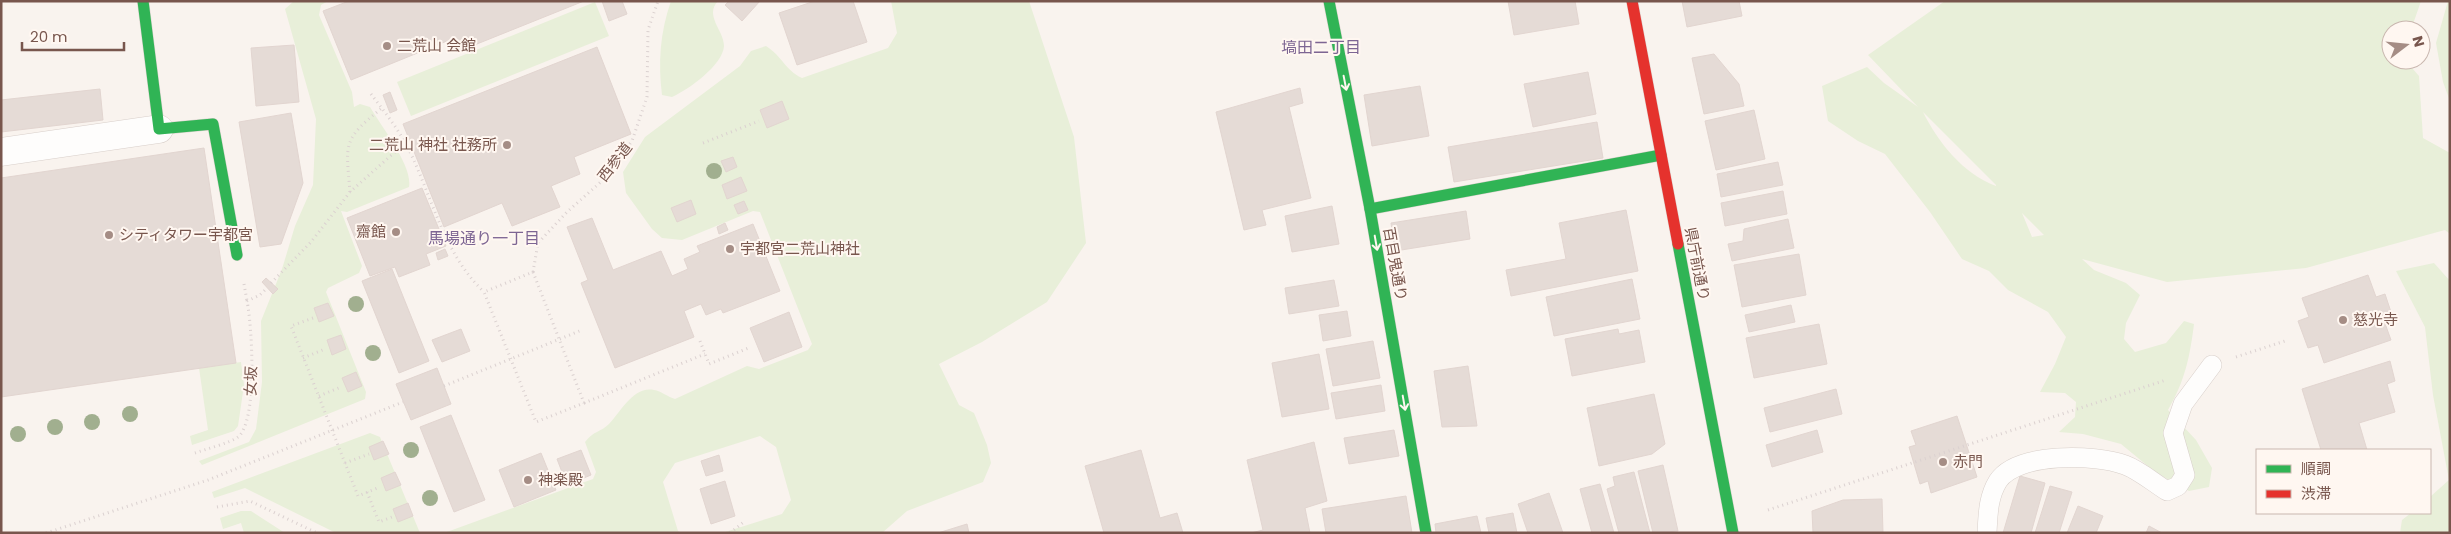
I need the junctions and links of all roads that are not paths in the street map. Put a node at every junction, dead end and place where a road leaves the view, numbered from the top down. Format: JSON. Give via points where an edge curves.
{"nodes":[{"id":1,"x":143,"y":1,"type":"edge"},
{"id":2,"x":1329,"y":1,"type":"edge"},
{"id":3,"x":1632,"y":1,"type":"edge"},
{"id":4,"x":159,"y":129,"type":"junction"},
{"id":5,"x":1,"y":152,"type":"edge"},
{"id":6,"x":1661,"y":155,"type":"junction"},
{"id":7,"x":1370,"y":209,"type":"junction"},
{"id":8,"x":237,"y":255,"type":"dead end"},
{"id":9,"x":2212,"y":365,"type":"road end"},
{"id":10,"x":1426,"y":533,"type":"edge"},
{"id":11,"x":1733,"y":533,"type":"edge"},
{"id":12,"x":1987,"y":533,"type":"edge"}],
"edges":[{"from":1,"to":4,"type":"street"},
{"from":2,"to":7,"type":"street","name":"百目鬼通り","one_way":true},
{"from":3,"to":6,"type":"street","name":"県庁前通り"},
{"from":4,"to":5,"type":"street"},
{"from":4,"to":8,"type":"street","via":[[212,124]]},
{"from":6,"to":7,"type":"street"},
{"from":6,"to":11,"type":"street","name":"県庁前通り"},
{"from":7,"to":10,"type":"street","name":"百目鬼通り","one_way":true},
{"from":9,"to":12,"type":"lane","via":[[2183,404],[2173,433],[2185,475],[2178,486],[2167,491],[2125,465],[2079,458],[2045,458],[2014,467],[1998,480],[1989,500]]}]}
